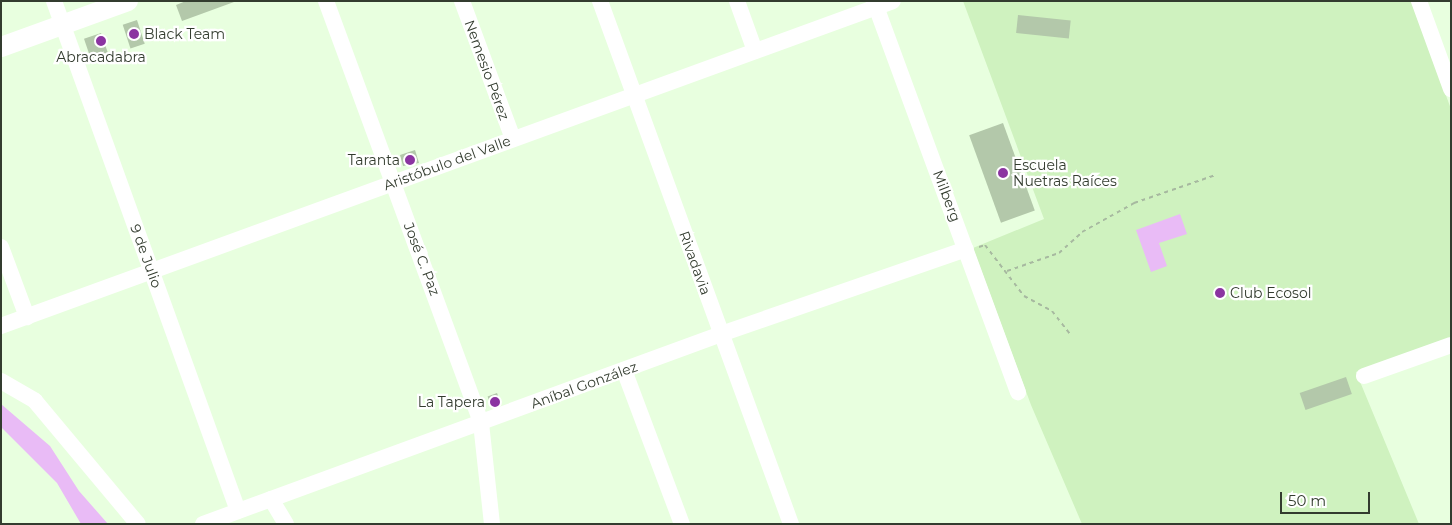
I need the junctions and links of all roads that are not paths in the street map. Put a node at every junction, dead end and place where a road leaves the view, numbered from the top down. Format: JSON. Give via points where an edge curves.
{"nodes":[{"id":1,"x":54,"y":1,"type":"edge"},
{"id":2,"x":128,"y":1,"type":"edge"},
{"id":3,"x":326,"y":1,"type":"edge"},
{"id":4,"x":462,"y":1,"type":"edge"},
{"id":5,"x":600,"y":1,"type":"edge"},
{"id":6,"x":737,"y":1,"type":"edge"},
{"id":7,"x":893,"y":1,"type":"edge"},
{"id":8,"x":1419,"y":1,"type":"edge"},
{"id":9,"x":875,"y":4,"type":"edge"},
{"id":10,"x":63,"y":25,"type":"junction"},
{"id":11,"x":1,"y":47,"type":"edge"},
{"id":12,"x":755,"y":51,"type":"junction"},
{"id":13,"x":1449,"y":80,"type":"edge"},
{"id":14,"x":633,"y":95,"type":"junction"},
{"id":15,"x":513,"y":139,"type":"junction"},
{"id":16,"x":393,"y":182,"type":"junction"},
{"id":17,"x":1,"y":247,"type":"edge"},
{"id":18,"x":966,"y":249,"type":"junction"},
{"id":19,"x":151,"y":270,"type":"junction"},
{"id":20,"x":26,"y":317,"type":"junction"},
{"id":21,"x":1,"y":326,"type":"edge"},
{"id":22,"x":721,"y":334,"type":"junction"},
{"id":23,"x":1451,"y":345,"type":"edge"},
{"id":24,"x":624,"y":370,"type":"junction"},
{"id":25,"x":1364,"y":376,"type":"dead end"},
{"id":26,"x":1,"y":381,"type":"edge"},
{"id":27,"x":1018,"y":392,"type":"dead end"},
{"id":28,"x":481,"y":423,"type":"junction"},
{"id":29,"x":271,"y":499,"type":"junction"},
{"id":30,"x":238,"y":511,"type":"junction"},
{"id":31,"x":138,"y":524,"type":"edge"},
{"id":32,"x":203,"y":524,"type":"edge"},
{"id":33,"x":286,"y":524,"type":"edge"},
{"id":34,"x":492,"y":524,"type":"edge"},
{"id":35,"x":682,"y":524,"type":"edge"},
{"id":36,"x":791,"y":524,"type":"edge"}],
"edges":[{"from":1,"to":10,"type":"street","name":"9 de Julio"},
{"from":2,"to":10,"type":"main road"},
{"from":3,"to":16,"type":"street","name":"José C. Paz"},
{"from":4,"to":15,"type":"street","name":"Nemesio Pérez"},
{"from":5,"to":14,"type":"street","name":"Rivadavia"},
{"from":6,"to":12,"type":"street"},
{"from":7,"to":9,"type":"street","name":"Aristóbulo del Valle"},
{"from":8,"to":13,"type":"street"},
{"from":9,"to":12,"type":"street","name":"Aristóbulo del Valle"},
{"from":9,"to":18,"type":"street","name":"Milberg"},
{"from":10,"to":11,"type":"main road"},
{"from":10,"to":19,"type":"street","name":"9 de Julio"},
{"from":12,"to":14,"type":"street","name":"Aristóbulo del Valle"},
{"from":14,"to":15,"type":"street","name":"Aristóbulo del Valle"},
{"from":14,"to":22,"type":"street","name":"Rivadavia"},
{"from":15,"to":16,"type":"street","name":"Aristóbulo del Valle"},
{"from":16,"to":19,"type":"street","name":"Aristóbulo del Valle"},
{"from":16,"to":28,"type":"street","name":"José C. Paz"},
{"from":17,"to":20,"type":"street"},
{"from":18,"to":22,"type":"street","name":"Aníbal González"},
{"from":18,"to":27,"type":"street","name":"Milberg"},
{"from":19,"to":20,"type":"street","name":"Aristóbulo del Valle"},
{"from":19,"to":30,"type":"street","name":"9 de Julio"},
{"from":20,"to":21,"type":"street","name":"Aristóbulo del Valle"},
{"from":22,"to":24,"type":"street","name":"Aníbal González"},
{"from":22,"to":36,"type":"street","name":"Rivadavia"},
{"from":23,"to":25,"type":"street"},
{"from":24,"to":28,"type":"street","name":"Aníbal González"},
{"from":24,"to":35,"type":"street"},
{"from":26,"to":31,"type":"street","via":[[35,401]]},
{"from":28,"to":29,"type":"street","name":"Aníbal González"},
{"from":28,"to":34,"type":"street","name":"José C. Paz"},
{"from":29,"to":30,"type":"street","name":"Aníbal González"},
{"from":29,"to":33,"type":"street"},
{"from":30,"to":32,"type":"street","name":"Aníbal González"}]}
